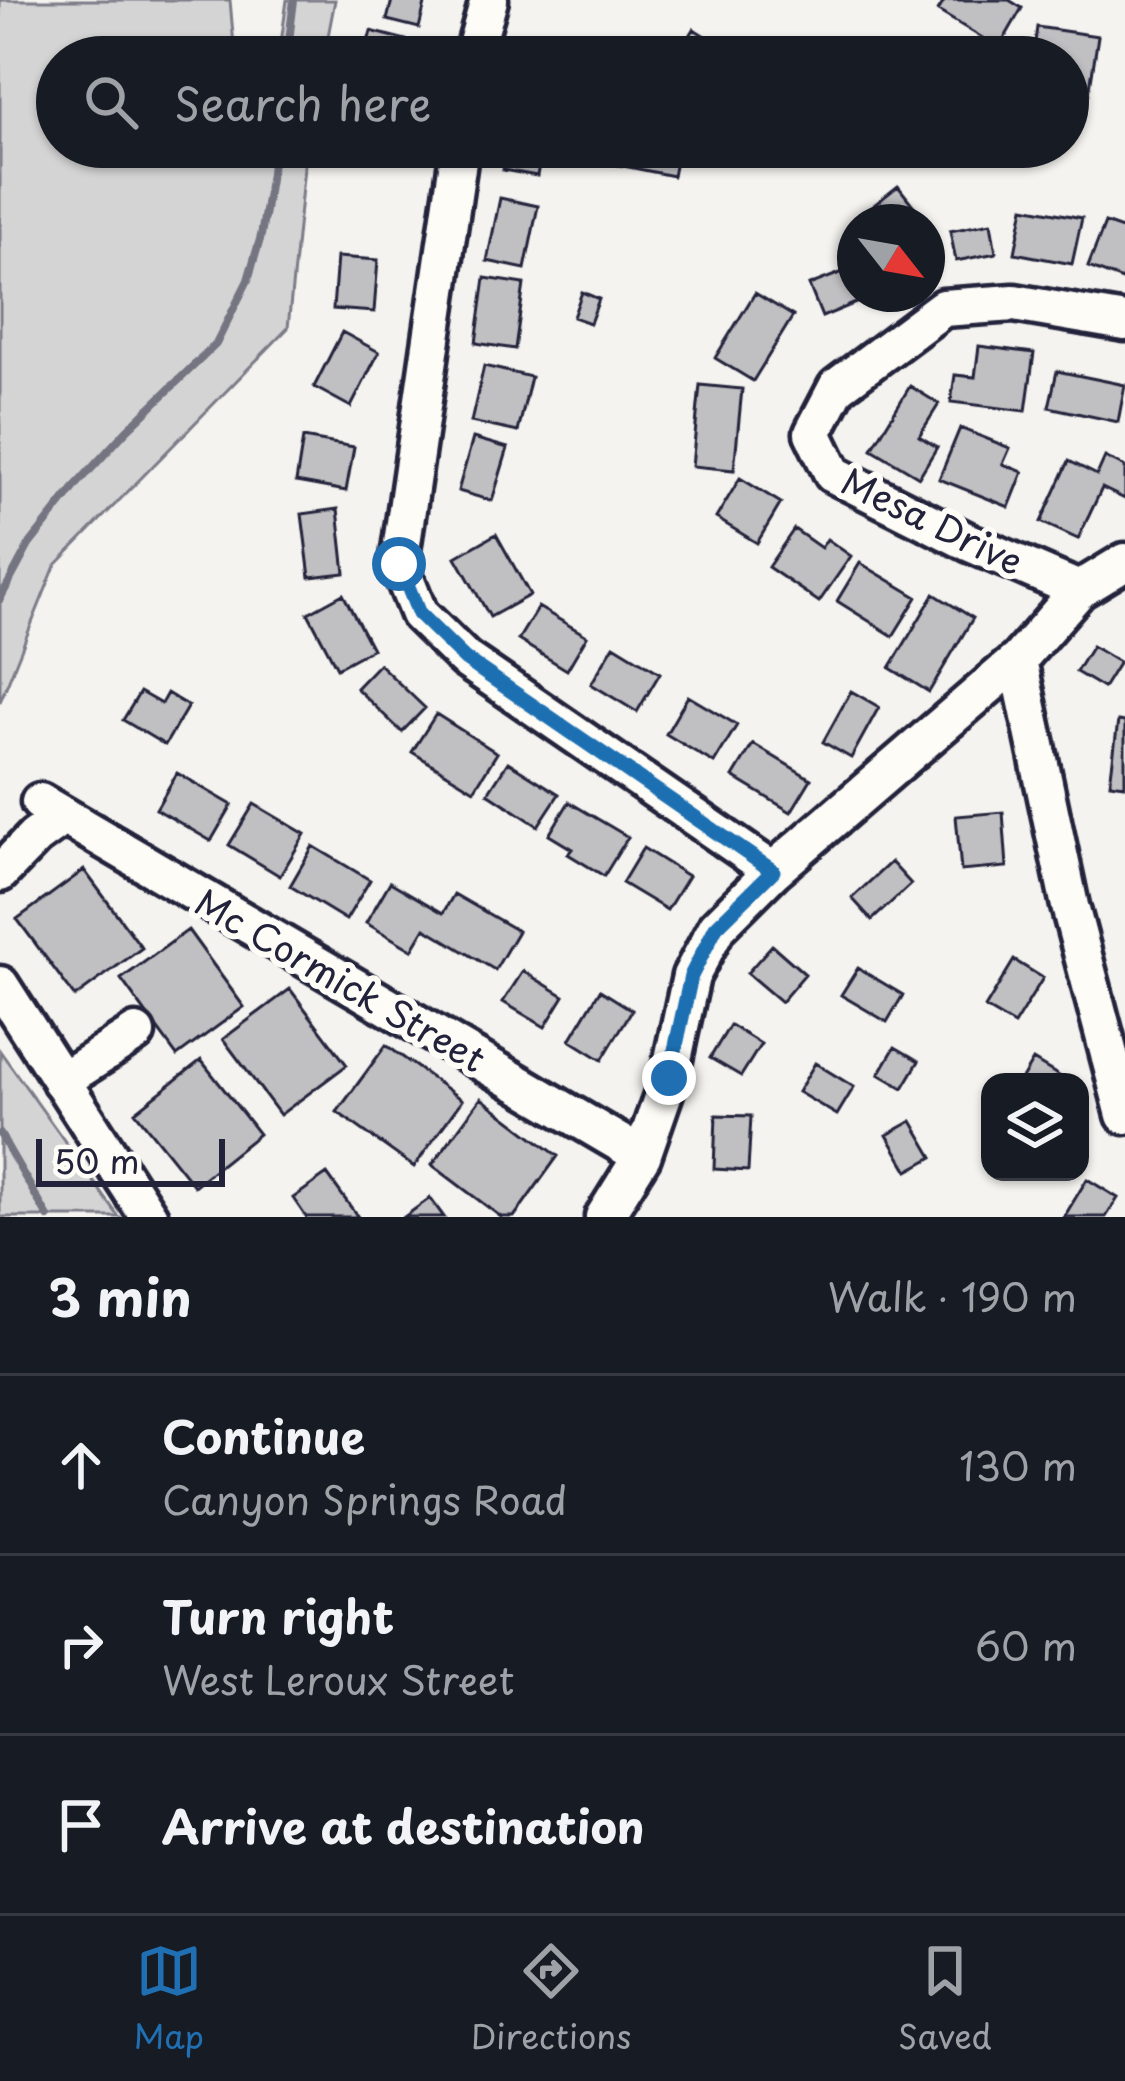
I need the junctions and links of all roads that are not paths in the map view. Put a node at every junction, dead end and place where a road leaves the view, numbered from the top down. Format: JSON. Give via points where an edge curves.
{"nodes":[{"id":1,"x":489,"y":0,"type":"edge"},
{"id":2,"x":479,"y":36,"type":"edge"},
{"id":3,"x":457,"y":168,"type":"edge"},
{"id":4,"x":1125,"y":322,"type":"edge"},
{"id":5,"x":1125,"y":562,"type":"edge"},
{"id":6,"x":1079,"y":590,"type":"junction"},
{"id":7,"x":1018,"y":660,"type":"junction"},
{"id":8,"x":773,"y":871,"type":"junction"},
{"id":9,"x":0,"y":873,"type":"edge"},
{"id":10,"x":0,"y":986,"type":"edge"},
{"id":11,"x":136,"y":1033,"type":"dead end"},
{"id":12,"x":61,"y":1081,"type":"junction"},
{"id":13,"x":1125,"y":1115,"type":"edge"},
{"id":14,"x":642,"y":1156,"type":"junction"},
{"id":15,"x":148,"y":1217,"type":"edge"},
{"id":16,"x":604,"y":1217,"type":"edge"}],
"edges":[{"from":1,"to":2,"type":"street"},
{"from":3,"to":8,"type":"street","via":[[399,564],[419,614],[465,659]]},
{"from":4,"to":6,"type":"street","name":"Mesa Drive","via":[[1014,303],[943,308],[837,387],[813,434],[833,474]]},
{"from":5,"to":6,"type":"street"},
{"from":6,"to":7,"type":"street"},
{"from":7,"to":8,"type":"street"},
{"from":7,"to":13,"type":"street"},
{"from":8,"to":14,"type":"street","via":[[716,927],[691,976]]},
{"from":9,"to":14,"type":"street","name":"Mc Cormick Street","via":[[52,809]]},
{"from":10,"to":12,"type":"street"},
{"from":11,"to":12,"type":"street"},
{"from":12,"to":15,"type":"street"},
{"from":14,"to":16,"type":"street"}]}
